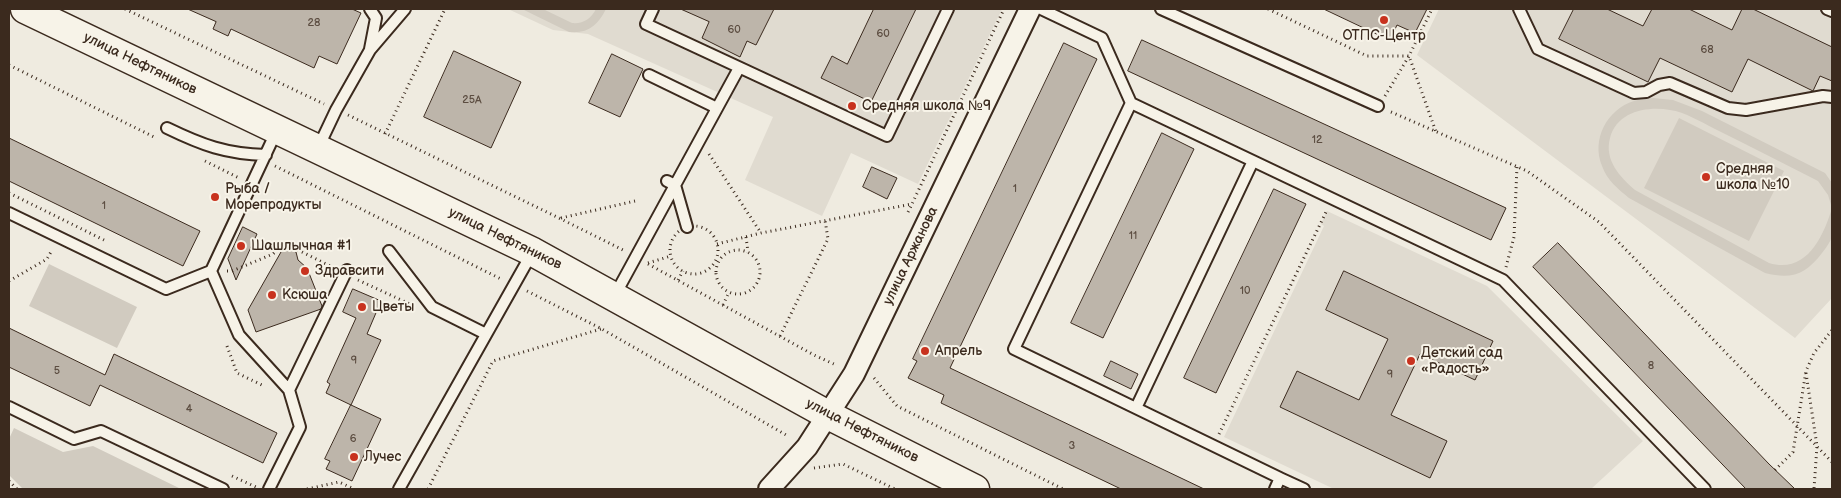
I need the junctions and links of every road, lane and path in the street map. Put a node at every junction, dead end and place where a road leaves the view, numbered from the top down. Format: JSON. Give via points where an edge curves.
{"nodes":[{"id":1,"x":25,"y":9,"type":"edge"},
{"id":2,"x":126,"y":9,"type":"edge"},
{"id":3,"x":370,"y":9,"type":"edge"},
{"id":4,"x":405,"y":9,"type":"edge"},
{"id":5,"x":444,"y":9,"type":"edge"},
{"id":6,"x":653,"y":9,"type":"edge"},
{"id":7,"x":948,"y":9,"type":"edge"},
{"id":8,"x":1004,"y":9,"type":"edge"},
{"id":9,"x":1030,"y":9,"type":"edge"},
{"id":10,"x":1041,"y":9,"type":"edge"},
{"id":11,"x":1161,"y":9,"type":"edge"},
{"id":12,"x":1268,"y":9,"type":"edge"},
{"id":13,"x":1432,"y":9,"type":"edge"},
{"id":14,"x":1519,"y":9,"type":"edge"},
{"id":15,"x":1828,"y":9,"type":"edge"},
{"id":16,"x":1832,"y":11,"type":"edge"},
{"id":17,"x":370,"y":50,"type":"junction"},
{"id":18,"x":1409,"y":56,"type":"junction"},
{"id":19,"x":9,"y":65,"type":"edge"},
{"id":20,"x":739,"y":68,"type":"junction"},
{"id":21,"x":648,"y":75,"type":"dead end"},
{"id":22,"x":1832,"y":97,"type":"edge"},
{"id":23,"x":1131,"y":103,"type":"junction"},
{"id":24,"x":1378,"y":106,"type":"junction"},
{"id":25,"x":717,"y":108,"type":"junction"},
{"id":26,"x":336,"y":110,"type":"junction"},
{"id":27,"x":167,"y":128,"type":"dead end"},
{"id":28,"x":277,"y":130,"type":"junction"},
{"id":29,"x":1436,"y":132,"type":"junction"},
{"id":30,"x":385,"y":134,"type":"junction"},
{"id":31,"x":700,"y":139,"type":"junction"},
{"id":32,"x":160,"y":140,"type":"dead end"},
{"id":33,"x":318,"y":149,"type":"junction"},
{"id":34,"x":266,"y":154,"type":"junction"},
{"id":35,"x":1253,"y":161,"type":"junction"},
{"id":36,"x":205,"y":162,"type":"dead end"},
{"id":37,"x":1518,"y":166,"type":"junction"},
{"id":38,"x":671,"y":183,"type":"junction"},
{"id":39,"x":257,"y":187,"type":"junction"},
{"id":40,"x":9,"y":193,"type":"edge"},
{"id":41,"x":1332,"y":199,"type":"junction"},
{"id":42,"x":635,"y":200,"type":"dead end"},
{"id":43,"x":9,"y":213,"type":"edge"},
{"id":44,"x":561,"y":219,"type":"junction"},
{"id":45,"x":825,"y":220,"type":"junction"},
{"id":46,"x":66,"y":221,"type":"junction"},
{"id":47,"x":687,"y":227,"type":"junction"},
{"id":48,"x":761,"y":233,"type":"junction"},
{"id":49,"x":58,"y":237,"type":"junction"},
{"id":50,"x":746,"y":237,"type":"junction"},
{"id":51,"x":109,"y":243,"type":"dead end"},
{"id":52,"x":717,"y":244,"type":"junction"},
{"id":53,"x":389,"y":251,"type":"dead end"},
{"id":54,"x":533,"y":252,"type":"junction"},
{"id":55,"x":748,"y":252,"type":"junction"},
{"id":56,"x":670,"y":256,"type":"junction"},
{"id":57,"x":636,"y":257,"type":"junction"},
{"id":58,"x":648,"y":264,"type":"junction"},
{"id":59,"x":211,"y":271,"type":"junction"},
{"id":60,"x":683,"y":271,"type":"junction"},
{"id":61,"x":346,"y":272,"type":"junction"},
{"id":62,"x":9,"y":280,"type":"edge"},
{"id":63,"x":678,"y":280,"type":"junction"},
{"id":64,"x":1504,"y":280,"type":"junction"},
{"id":65,"x":729,"y":292,"type":"junction"},
{"id":66,"x":615,"y":296,"type":"junction"},
{"id":67,"x":722,"y":305,"type":"junction"},
{"id":68,"x":420,"y":308,"type":"dead end"},
{"id":69,"x":602,"y":329,"type":"dead end"},
{"id":70,"x":1832,"y":330,"type":"edge"},
{"id":71,"x":486,"y":334,"type":"junction"},
{"id":72,"x":780,"y":336,"type":"junction"},
{"id":73,"x":224,"y":337,"type":"dead end"},
{"id":74,"x":836,"y":365,"type":"dead end"},
{"id":75,"x":1806,"y":371,"type":"junction"},
{"id":76,"x":872,"y":376,"type":"dead end"},
{"id":77,"x":268,"y":388,"type":"dead end"},
{"id":78,"x":289,"y":390,"type":"junction"},
{"id":79,"x":9,"y":407,"type":"edge"},
{"id":80,"x":1136,"y":408,"type":"junction"},
{"id":81,"x":828,"y":415,"type":"junction"},
{"id":82,"x":1797,"y":426,"type":"junction"},
{"id":83,"x":1214,"y":446,"type":"junction"},
{"id":84,"x":1817,"y":446,"type":"junction"},
{"id":85,"x":1832,"y":462,"type":"edge"},
{"id":86,"x":843,"y":464,"type":"dead end"},
{"id":87,"x":1775,"y":470,"type":"dead end"},
{"id":88,"x":232,"y":476,"type":"dead end"},
{"id":89,"x":1280,"y":478,"type":"junction"},
{"id":90,"x":9,"y":481,"type":"edge"},
{"id":91,"x":17,"y":489,"type":"edge"},
{"id":92,"x":223,"y":489,"type":"edge"},
{"id":93,"x":264,"y":489,"type":"edge"},
{"id":94,"x":308,"y":489,"type":"edge"},
{"id":95,"x":354,"y":489,"type":"edge"},
{"id":96,"x":399,"y":489,"type":"edge"},
{"id":97,"x":428,"y":489,"type":"edge"},
{"id":98,"x":769,"y":489,"type":"edge"},
{"id":99,"x":896,"y":489,"type":"edge"},
{"id":100,"x":975,"y":489,"type":"edge"},
{"id":101,"x":1063,"y":489,"type":"edge"},
{"id":102,"x":1275,"y":489,"type":"edge"},
{"id":103,"x":1304,"y":489,"type":"edge"},
{"id":104,"x":1704,"y":489,"type":"edge"},
{"id":105,"x":1814,"y":489,"type":"edge"}],
"edges":[{"from":1,"to":28,"type":"main road","name":"улица Нефтяников"},
{"from":2,"to":26,"type":"path"},
{"from":3,"to":17,"type":"lane","via":[[376,18]]},
{"from":4,"to":17,"type":"lane"},
{"from":5,"to":30,"type":"path"},
{"from":6,"to":20,"type":"lane","via":[[646,24]]},
{"from":7,"to":20,"type":"lane","via":[[887,136]]},
{"from":8,"to":45,"type":"path","via":[[912,204]]},
{"from":9,"to":81,"type":"street","name":"улица Аржанова","via":[[854,374]]},
{"from":10,"to":23,"type":"lane","via":[[1102,38]]},
{"from":11,"to":24,"type":"lane"},
{"from":12,"to":18,"type":"path","via":[[1367,56]]},
{"from":13,"to":18,"type":"path"},
{"from":14,"to":22,"type":"lane","via":[[1538,49],[1634,93],[1670,83],[1728,108],[1746,110]]},
{"from":15,"to":16,"type":"lane"},
{"from":17,"to":26,"type":"lane"},
{"from":18,"to":24,"type":"path"},
{"from":18,"to":29,"type":"path"},
{"from":19,"to":32,"type":"path"},
{"from":20,"to":25,"type":"lane"},
{"from":21,"to":25,"type":"lane"},
{"from":23,"to":35,"type":"lane"},
{"from":23,"to":80,"type":"lane","via":[[1014,349]]},
{"from":24,"to":29,"type":"path"},
{"from":25,"to":31,"type":"lane"},
{"from":26,"to":30,"type":"path"},
{"from":26,"to":33,"type":"lane"},
{"from":27,"to":34,"type":"lane","via":[[220,150]]},
{"from":28,"to":33,"type":"main road","name":"улица Нефтяников"},
{"from":28,"to":34,"type":"lane"},
{"from":29,"to":37,"type":"path"},
{"from":30,"to":44,"type":"path"},
{"from":31,"to":38,"type":"lane"},
{"from":31,"to":48,"type":"path"},
{"from":33,"to":54,"type":"main road","name":"улица Нефтяников"},
{"from":34,"to":39,"type":"lane"},
{"from":35,"to":41,"type":"lane"},
{"from":35,"to":80,"type":"lane"},
{"from":36,"to":39,"type":"path"},
{"from":37,"to":64,"type":"path","via":[[1514,237]]},
{"from":37,"to":82,"type":"path","via":[[1599,222]]},
{"from":38,"to":47,"type":"lane"},
{"from":38,"to":57,"type":"lane"},
{"from":39,"to":59,"type":"lane"},
{"from":40,"to":46,"type":"path"},
{"from":41,"to":64,"type":"lane"},
{"from":41,"to":83,"type":"path"},
{"from":42,"to":44,"type":"path"},
{"from":43,"to":49,"type":"lane"},
{"from":44,"to":57,"type":"path"},
{"from":45,"to":48,"type":"path"},
{"from":45,"to":72,"type":"path","via":[[828,239]]},
{"from":46,"to":49,"type":"path"},
{"from":46,"to":51,"type":"path"},
{"from":47,"to":52,"type":"path","via":[[707,230]]},
{"from":47,"to":56,"type":"path","via":[[676,233]]},
{"from":48,"to":50,"type":"path"},
{"from":49,"to":59,"type":"lane","via":[[166,289]]},
{"from":49,"to":62,"type":"path","via":[[47,259]]},
{"from":50,"to":52,"type":"path"},
{"from":50,"to":55,"type":"path"},
{"from":52,"to":60,"type":"path","via":[[717,252],[704,271],[696,274]]},
{"from":53,"to":71,"type":"lane","via":[[432,307]]},
{"from":54,"to":66,"type":"main road","name":"улица Нефтяников"},
{"from":54,"to":71,"type":"lane"},
{"from":55,"to":65,"type":"path","via":[[760,265],[759,280],[743,294]]},
{"from":55,"to":65,"type":"path","via":[[730,251],[719,261],[716,268],[718,282]]},
{"from":56,"to":58,"type":"path"},
{"from":56,"to":60,"type":"path"},
{"from":57,"to":58,"type":"path"},
{"from":57,"to":66,"type":"lane"},
{"from":58,"to":63,"type":"path"},
{"from":59,"to":61,"type":"path","via":[[232,271],[273,254],[284,243]]},
{"from":59,"to":78,"type":"lane","via":[[239,335]]},
{"from":60,"to":63,"type":"path"},
{"from":61,"to":68,"type":"path"},
{"from":61,"to":78,"type":"lane"},
{"from":63,"to":67,"type":"path"},
{"from":64,"to":104,"type":"lane"},
{"from":65,"to":67,"type":"path"},
{"from":66,"to":81,"type":"main road","name":"улица Нефтяников"},
{"from":67,"to":72,"type":"path"},
{"from":69,"to":97,"type":"path","via":[[492,361]]},
{"from":70,"to":75,"type":"path","via":[[1814,353]]},
{"from":71,"to":96,"type":"lane"},
{"from":72,"to":74,"type":"path"},
{"from":73,"to":77,"type":"path","via":[[237,373]]},
{"from":75,"to":82,"type":"path"},
{"from":75,"to":84,"type":"path"},
{"from":76,"to":101,"type":"path","via":[[897,406]]},
{"from":78,"to":93,"type":"lane","via":[[300,427]]},
{"from":79,"to":92,"type":"lane","via":[[74,439],[101,431]]},
{"from":80,"to":83,"type":"lane"},
{"from":81,"to":98,"type":"street","name":"улица Аржанова","via":[[807,447]]},
{"from":81,"to":100,"type":"main road","name":"улица Нефтяников"},
{"from":82,"to":84,"type":"path"},
{"from":82,"to":87,"type":"path","via":[[1793,452]]},
{"from":83,"to":89,"type":"lane"},
{"from":84,"to":85,"type":"path"},
{"from":84,"to":105,"type":"path"},
{"from":86,"to":99,"type":"path"},
{"from":88,"to":93,"type":"path"},
{"from":89,"to":102,"type":"lane"},
{"from":89,"to":103,"type":"lane"},
{"from":90,"to":91,"type":"path"},
{"from":94,"to":95,"type":"path","via":[[339,482]]}]}
